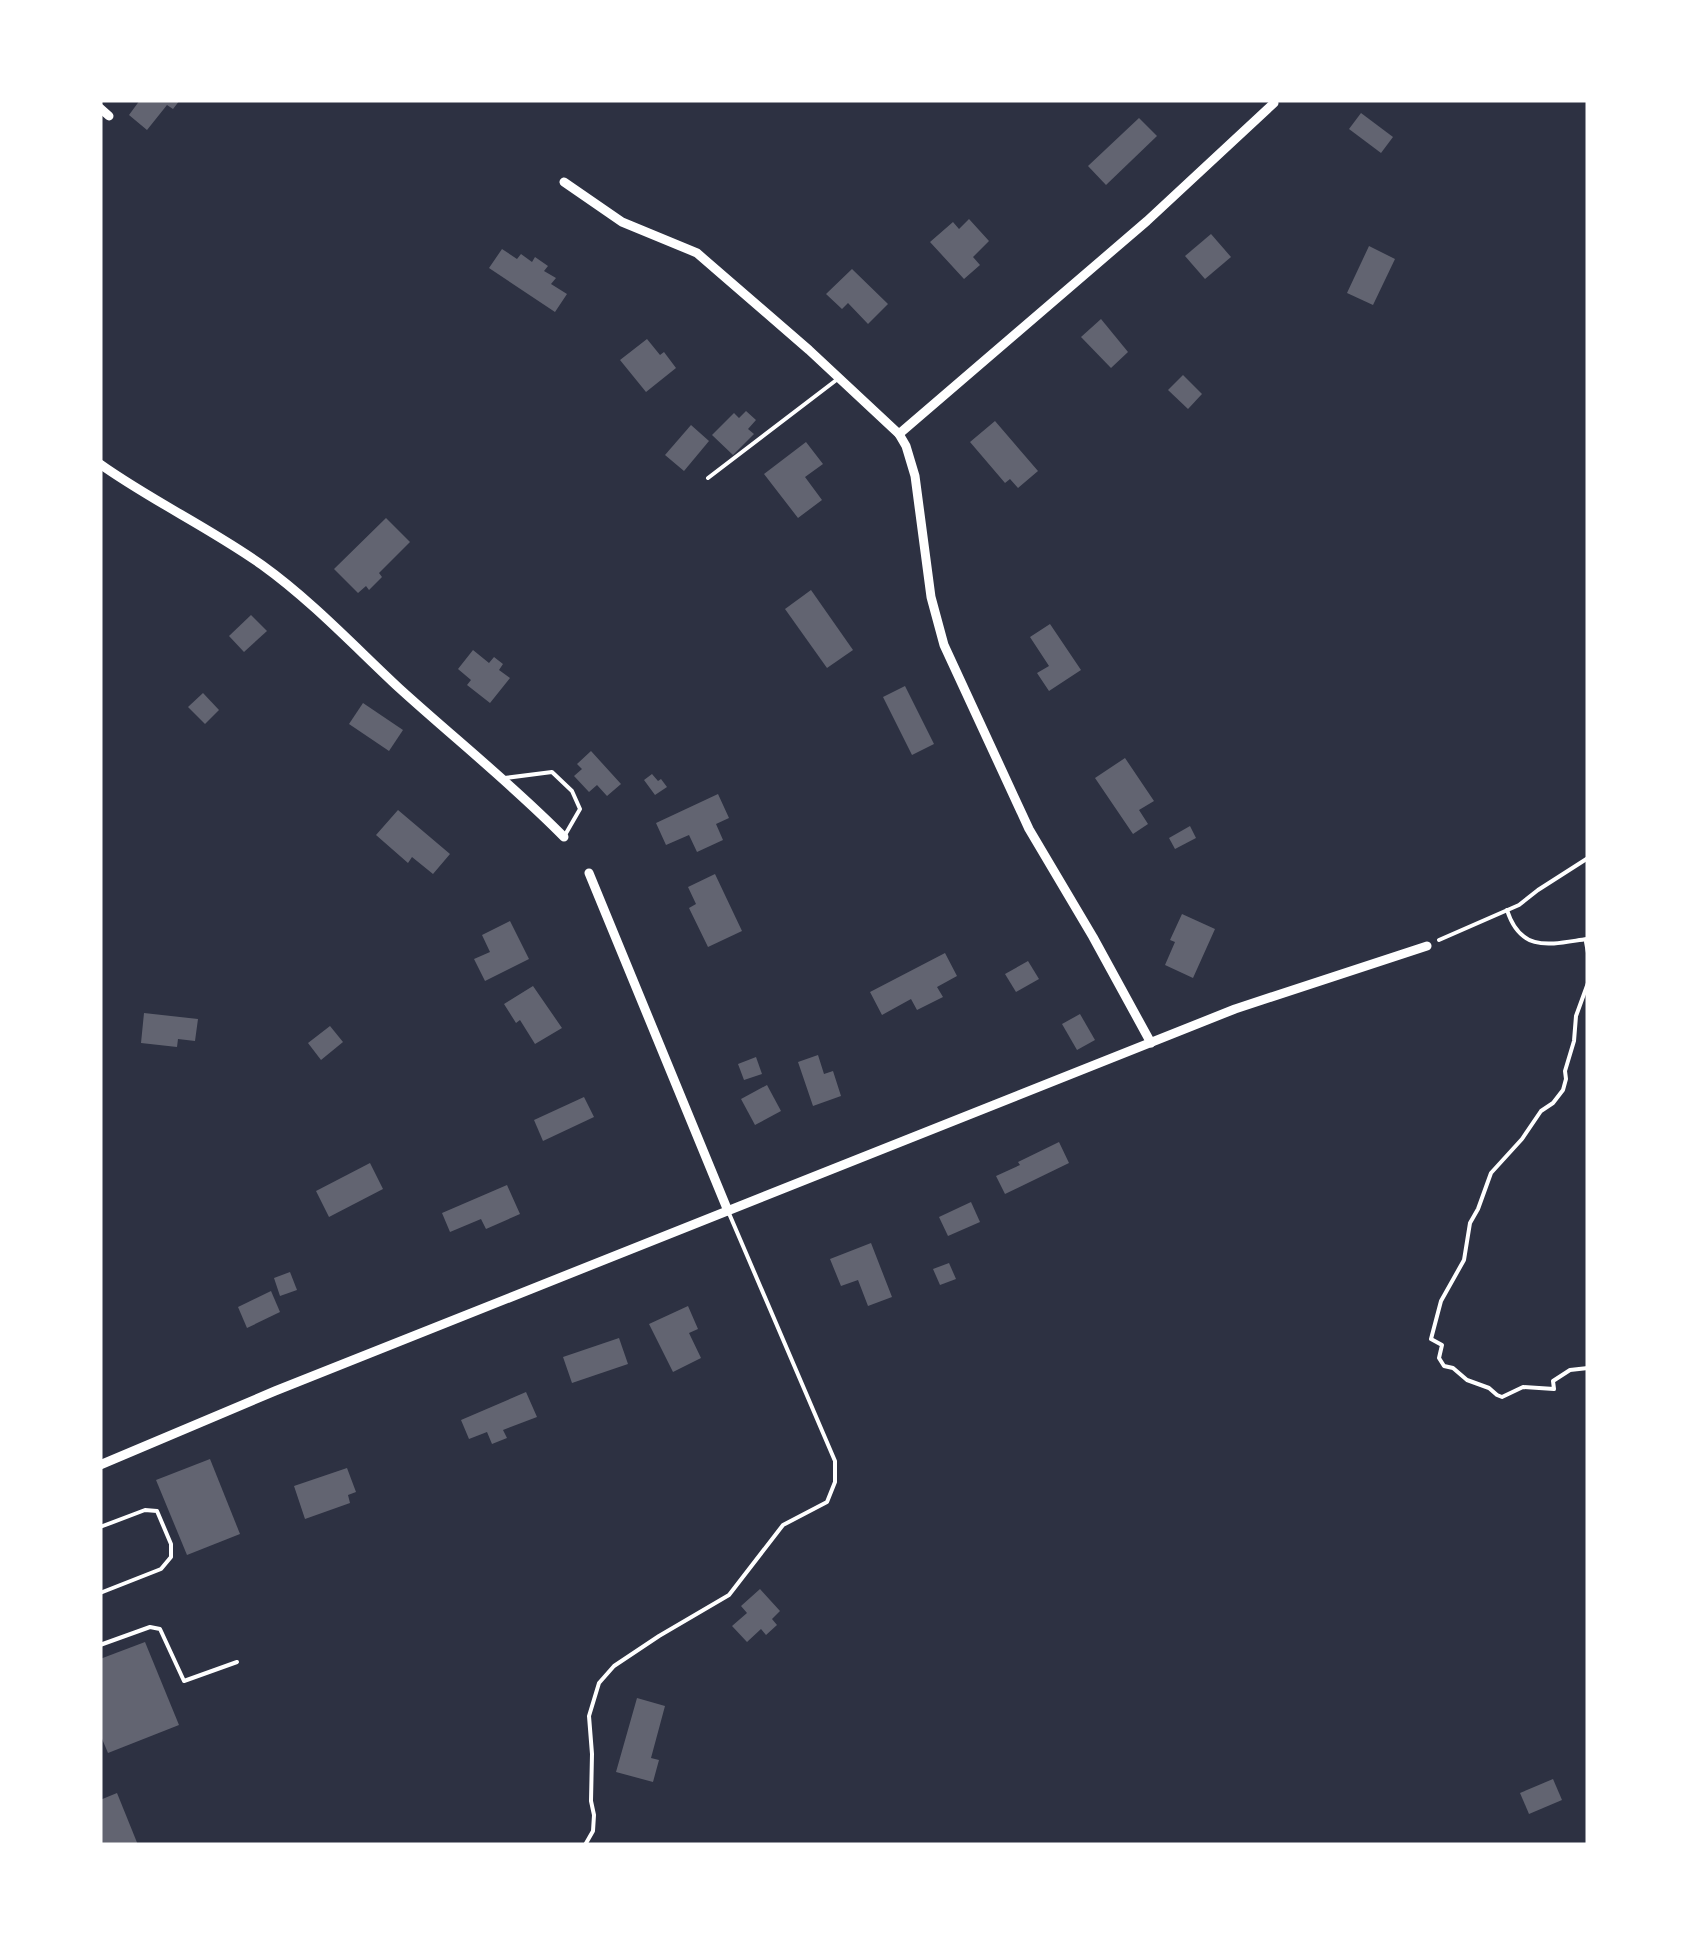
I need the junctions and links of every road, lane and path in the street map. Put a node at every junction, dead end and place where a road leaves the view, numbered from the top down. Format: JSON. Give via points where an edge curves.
{"nodes":[{"id":1,"x":1274,"y":103,"type":"dead end"},
{"id":2,"x":100,"y":108,"type":"edge"},
{"id":3,"x":109,"y":116,"type":"dead end"},
{"id":4,"x":564,"y":182,"type":"dead end"},
{"id":5,"x":839,"y":378,"type":"junction"},
{"id":6,"x":899,"y":434,"type":"junction"},
{"id":7,"x":100,"y":464,"type":"edge"},
{"id":8,"x":708,"y":478,"type":"dead end"},
{"id":9,"x":500,"y":778,"type":"junction"},
{"id":10,"x":564,"y":837,"type":"joint"},
{"id":11,"x":1588,"y":858,"type":"edge"},
{"id":12,"x":589,"y":873,"type":"dead end"},
{"id":13,"x":1507,"y":910,"type":"junction"},
{"id":14,"x":1588,"y":938,"type":"edge"},
{"id":15,"x":1428,"y":946,"type":"joint"},
{"id":16,"x":1588,"y":953,"type":"edge"},
{"id":17,"x":1588,"y":982,"type":"edge"},
{"id":18,"x":1588,"y":1010,"type":"edge"},
{"id":19,"x":1576,"y":1016,"type":"junction"},
{"id":20,"x":1151,"y":1043,"type":"junction"},
{"id":21,"x":728,"y":1211,"type":"junction"},
{"id":22,"x":1588,"y":1368,"type":"edge"},
{"id":23,"x":100,"y":1464,"type":"edge"},
{"id":24,"x":100,"y":1527,"type":"edge"},
{"id":25,"x":100,"y":1593,"type":"edge"},
{"id":26,"x":100,"y":1645,"type":"edge"},
{"id":27,"x":237,"y":1662,"type":"dead end"},
{"id":28,"x":585,"y":1845,"type":"edge"}],
"edges":[{"from":1,"to":6,"type":"street"},
{"from":2,"to":3,"type":"street"},
{"from":4,"to":5,"type":"street","via":[[622,222],[697,253]]},
{"from":5,"to":6,"type":"street"},
{"from":5,"to":8,"type":"lane"},
{"from":6,"to":20,"type":"street","via":[[915,476],[944,645],[1029,829]]},
{"from":7,"to":9,"type":"street","via":[[265,567]]},
{"from":9,"to":10,"type":"street"},
{"from":9,"to":10,"type":"lane","via":[[552,772],[580,809]]},
{"from":11,"to":13,"type":"path"},
{"from":12,"to":21,"type":"street"},
{"from":13,"to":14,"type":"path","via":[[1514,927],[1534,943]]},
{"from":13,"to":15,"type":"path"},
{"from":14,"to":16,"type":"path"},
{"from":15,"to":20,"type":"street"},
{"from":17,"to":19,"type":"path"},
{"from":18,"to":19,"type":"path"},
{"from":19,"to":22,"type":"path","via":[[1564,1090],[1485,1184],[1464,1260],[1441,1301],[1431,1338],[1442,1345],[1444,1366],[1496,1396],[1524,1387],[1554,1389],[1553,1381],[1570,1370]]},
{"from":20,"to":21,"type":"street"},
{"from":21,"to":23,"type":"street"},
{"from":21,"to":28,"type":"lane","via":[[834,1461],[835,1482],[828,1502],[782,1525],[729,1595],[599,1682],[589,1716],[594,1831]]},
{"from":24,"to":25,"type":"lane","via":[[156,1510],[171,1557],[161,1569]]},
{"from":26,"to":27,"type":"lane","via":[[150,1627],[160,1630],[184,1681]]}]}
